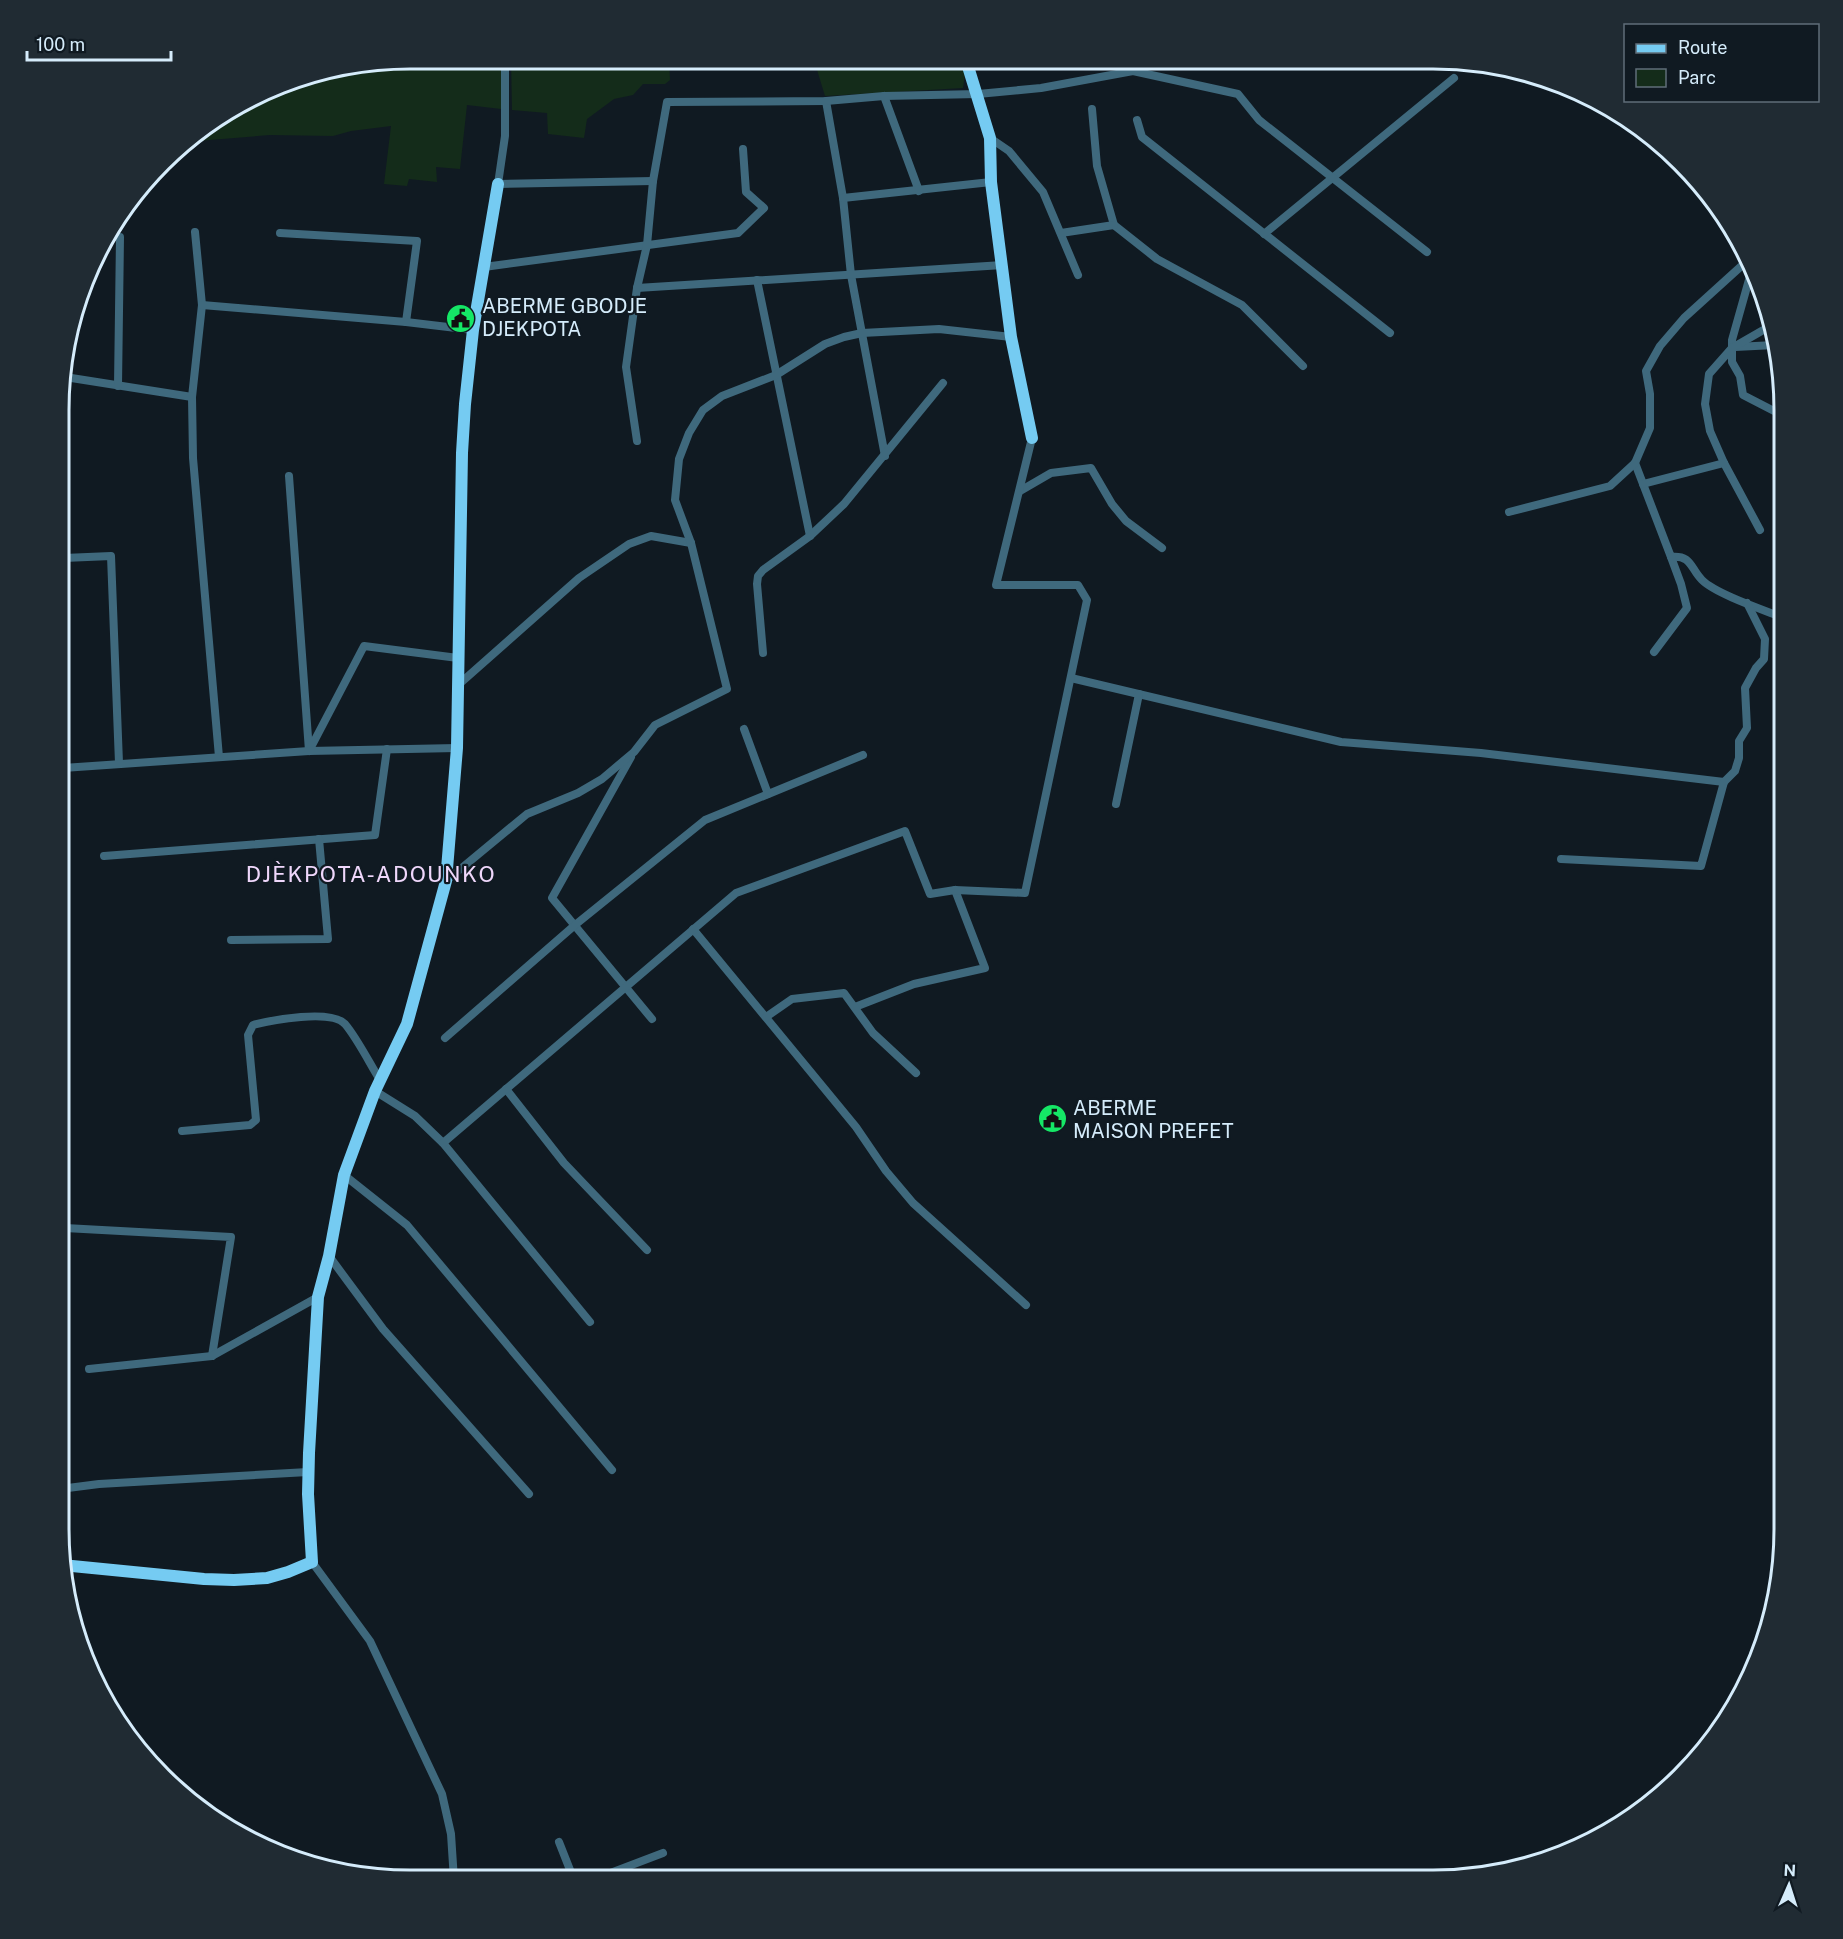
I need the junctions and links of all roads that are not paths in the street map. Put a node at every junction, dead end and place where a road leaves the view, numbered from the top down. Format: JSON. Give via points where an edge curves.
{"nodes":[{"id":1,"x":506,"y":69,"type":"edge"},
{"id":2,"x":969,"y":69,"type":"edge"},
{"id":3,"x":1454,"y":78,"type":"dead end"},
{"id":4,"x":978,"y":94,"type":"junction"},
{"id":5,"x":884,"y":96,"type":"junction"},
{"id":6,"x":826,"y":101,"type":"junction"},
{"id":7,"x":1092,"y":109,"type":"dead end"},
{"id":8,"x":1137,"y":120,"type":"dead end"},
{"id":9,"x":990,"y":138,"type":"junction"},
{"id":10,"x":743,"y":149,"type":"dead end"},
{"id":11,"x":1334,"y":179,"type":"junction"},
{"id":12,"x":653,"y":181,"type":"junction"},
{"id":13,"x":991,"y":182,"type":"junction"},
{"id":14,"x":498,"y":184,"type":"junction"},
{"id":15,"x":919,"y":190,"type":"junction"},
{"id":16,"x":843,"y":198,"type":"junction"},
{"id":17,"x":1114,"y":225,"type":"junction"},
{"id":18,"x":195,"y":232,"type":"dead end"},
{"id":19,"x":280,"y":233,"type":"dead end"},
{"id":20,"x":1061,"y":233,"type":"junction"},
{"id":21,"x":1264,"y":234,"type":"junction"},
{"id":22,"x":120,"y":237,"type":"dead end"},
{"id":23,"x":647,"y":244,"type":"junction"},
{"id":24,"x":1427,"y":252,"type":"dead end"},
{"id":25,"x":1003,"y":265,"type":"junction"},
{"id":26,"x":1742,"y":266,"type":"edge"},
{"id":27,"x":484,"y":267,"type":"junction"},
{"id":28,"x":851,"y":275,"type":"junction"},
{"id":29,"x":1078,"y":275,"type":"dead end"},
{"id":30,"x":757,"y":280,"type":"junction"},
{"id":31,"x":1749,"y":281,"type":"edge"},
{"id":32,"x":637,"y":288,"type":"junction"},
{"id":33,"x":202,"y":305,"type":"junction"},
{"id":34,"x":406,"y":322,"type":"junction"},
{"id":35,"x":473,"y":330,"type":"junction"},
{"id":36,"x":1764,"y":330,"type":"edge"},
{"id":37,"x":862,"y":333,"type":"junction"},
{"id":38,"x":1390,"y":333,"type":"dead end"},
{"id":39,"x":1011,"y":338,"type":"junction"},
{"id":40,"x":1767,"y":346,"type":"edge"},
{"id":41,"x":1732,"y":348,"type":"junction"},
{"id":42,"x":1303,"y":366,"type":"dead end"},
{"id":43,"x":776,"y":375,"type":"junction"},
{"id":44,"x":71,"y":378,"type":"edge"},
{"id":45,"x":943,"y":384,"type":"dead end"},
{"id":46,"x":118,"y":386,"type":"junction"},
{"id":47,"x":192,"y":397,"type":"junction"},
{"id":48,"x":1774,"y":411,"type":"edge"},
{"id":49,"x":1032,"y":438,"type":"joint"},
{"id":50,"x":637,"y":441,"type":"dead end"},
{"id":51,"x":885,"y":456,"type":"junction"},
{"id":52,"x":1635,"y":463,"type":"junction"},
{"id":53,"x":1724,"y":463,"type":"junction"},
{"id":54,"x":289,"y":476,"type":"dead end"},
{"id":55,"x":1643,"y":484,"type":"junction"},
{"id":56,"x":1020,"y":491,"type":"junction"},
{"id":57,"x":1509,"y":512,"type":"dead end"},
{"id":58,"x":1760,"y":530,"type":"dead end"},
{"id":59,"x":810,"y":536,"type":"junction"},
{"id":60,"x":691,"y":543,"type":"junction"},
{"id":61,"x":1162,"y":548,"type":"dead end"},
{"id":62,"x":1671,"y":557,"type":"junction"},
{"id":63,"x":69,"y":558,"type":"edge"},
{"id":64,"x":1747,"y":603,"type":"junction"},
{"id":65,"x":1774,"y":614,"type":"edge"},
{"id":66,"x":1654,"y":652,"type":"dead end"},
{"id":67,"x":763,"y":653,"type":"dead end"},
{"id":68,"x":458,"y":658,"type":"junction"},
{"id":69,"x":1071,"y":678,"type":"junction"},
{"id":70,"x":457,"y":686,"type":"junction"},
{"id":71,"x":1139,"y":694,"type":"junction"},
{"id":72,"x":744,"y":729,"type":"dead end"},
{"id":73,"x":457,"y":748,"type":"junction"},
{"id":74,"x":387,"y":749,"type":"junction"},
{"id":75,"x":309,"y":751,"type":"junction"},
{"id":76,"x":634,"y":752,"type":"junction"},
{"id":77,"x":863,"y":755,"type":"dead end"},
{"id":78,"x":219,"y":757,"type":"junction"},
{"id":79,"x":119,"y":764,"type":"junction"},
{"id":80,"x":69,"y":768,"type":"edge"},
{"id":81,"x":1724,"y":782,"type":"junction"},
{"id":82,"x":768,"y":794,"type":"junction"},
{"id":83,"x":1116,"y":804,"type":"dead end"},
{"id":84,"x":319,"y":839,"type":"junction"},
{"id":85,"x":104,"y":856,"type":"dead end"},
{"id":86,"x":1561,"y":859,"type":"dead end"},
{"id":87,"x":446,"y":881,"type":"junction"},
{"id":88,"x":955,"y":890,"type":"junction"},
{"id":89,"x":575,"y":926,"type":"junction"},
{"id":90,"x":693,"y":929,"type":"junction"},
{"id":91,"x":231,"y":940,"type":"dead end"},
{"id":92,"x":626,"y":987,"type":"junction"},
{"id":93,"x":855,"y":1007,"type":"junction"},
{"id":94,"x":766,"y":1017,"type":"junction"},
{"id":95,"x":652,"y":1018,"type":"dead end"},
{"id":96,"x":445,"y":1038,"type":"dead end"},
{"id":97,"x":916,"y":1073,"type":"dead end"},
{"id":98,"x":378,"y":1086,"type":"junction"},
{"id":99,"x":506,"y":1089,"type":"junction"},
{"id":100,"x":182,"y":1131,"type":"dead end"},
{"id":101,"x":443,"y":1143,"type":"junction"},
{"id":102,"x":344,"y":1175,"type":"junction"},
{"id":103,"x":69,"y":1228,"type":"edge"},
{"id":104,"x":646,"y":1250,"type":"dead end"},
{"id":105,"x":329,"y":1256,"type":"junction"},
{"id":106,"x":318,"y":1297,"type":"junction"},
{"id":107,"x":1026,"y":1305,"type":"dead end"},
{"id":108,"x":590,"y":1322,"type":"dead end"},
{"id":109,"x":212,"y":1356,"type":"junction"},
{"id":110,"x":89,"y":1369,"type":"dead end"},
{"id":111,"x":612,"y":1470,"type":"dead end"},
{"id":112,"x":308,"y":1472,"type":"junction"},
{"id":113,"x":69,"y":1488,"type":"edge"},
{"id":114,"x":529,"y":1494,"type":"dead end"},
{"id":115,"x":312,"y":1562,"type":"junction"},
{"id":116,"x":71,"y":1566,"type":"edge"},
{"id":117,"x":559,"y":1842,"type":"dead end"},
{"id":118,"x":663,"y":1853,"type":"dead end"},
{"id":119,"x":453,"y":1870,"type":"edge"},
{"id":120,"x":570,"y":1870,"type":"edge"},
{"id":121,"x":618,"y":1870,"type":"edge"}],
"edges":[{"from":1,"to":14,"type":"street","via":[[505,136]]},
{"from":2,"to":4,"type":"street"},
{"from":3,"to":11,"type":"street"},
{"from":4,"to":5,"type":"street"},
{"from":4,"to":9,"type":"street"},
{"from":4,"to":11,"type":"street","via":[[1041,88],[1133,71],[1238,94],[1259,120]]},
{"from":5,"to":6,"type":"street"},
{"from":5,"to":15,"type":"street"},
{"from":6,"to":12,"type":"street","via":[[667,102]]},
{"from":6,"to":16,"type":"street"},
{"from":7,"to":17,"type":"street","via":[[1097,166]]},
{"from":8,"to":21,"type":"street","via":[[1142,137]]},
{"from":9,"to":13,"type":"street"},
{"from":9,"to":20,"type":"street","via":[[1009,151],[1043,192]]},
{"from":10,"to":23,"type":"street","via":[[746,192],[764,208],[738,233]]},
{"from":11,"to":21,"type":"street"},
{"from":11,"to":24,"type":"street"},
{"from":12,"to":14,"type":"street"},
{"from":12,"to":23,"type":"street"},
{"from":13,"to":15,"type":"street"},
{"from":13,"to":25,"type":"street"},
{"from":14,"to":27,"type":"street"},
{"from":15,"to":16,"type":"street"},
{"from":16,"to":28,"type":"street"},
{"from":17,"to":20,"type":"street"},
{"from":17,"to":42,"type":"street","via":[[1157,260],[1242,305]]},
{"from":18,"to":33,"type":"street"},
{"from":19,"to":34,"type":"street","via":[[417,241]]},
{"from":20,"to":29,"type":"street"},
{"from":21,"to":38,"type":"street"},
{"from":22,"to":46,"type":"street"},
{"from":23,"to":27,"type":"street"},
{"from":23,"to":32,"type":"street"},
{"from":25,"to":28,"type":"street"},
{"from":25,"to":39,"type":"street"},
{"from":26,"to":52,"type":"street","via":[[1684,318],[1660,346],[1646,371],[1650,428]]},
{"from":27,"to":35,"type":"street"},
{"from":28,"to":30,"type":"street"},
{"from":28,"to":37,"type":"street"},
{"from":30,"to":32,"type":"street"},
{"from":30,"to":43,"type":"street"},
{"from":31,"to":41,"type":"street"},
{"from":32,"to":50,"type":"street","via":[[626,367]]},
{"from":33,"to":34,"type":"street"},
{"from":33,"to":47,"type":"street"},
{"from":34,"to":35,"type":"street"},
{"from":35,"to":68,"type":"street","via":[[462,453]]},
{"from":36,"to":41,"type":"street"},
{"from":37,"to":39,"type":"street","via":[[939,329]]},
{"from":37,"to":43,"type":"street","via":[[825,344]]},
{"from":37,"to":51,"type":"street"},
{"from":39,"to":49,"type":"street"},
{"from":40,"to":41,"type":"street"},
{"from":41,"to":48,"type":"street","via":[[1732,362],[1740,376],[1743,394]]},
{"from":41,"to":53,"type":"street","via":[[1709,374],[1705,404],[1710,431]]},
{"from":43,"to":59,"type":"street"},
{"from":43,"to":60,"type":"street","via":[[722,396],[703,410],[689,433],[679,459],[675,500]]},
{"from":44,"to":46,"type":"street"},
{"from":45,"to":51,"type":"street"},
{"from":46,"to":47,"type":"street"},
{"from":47,"to":78,"type":"street","via":[[193,458]]},
{"from":49,"to":56,"type":"street"},
{"from":51,"to":59,"type":"street"},
{"from":52,"to":55,"type":"street"},
{"from":52,"to":57,"type":"street","via":[[1611,486]]},
{"from":53,"to":55,"type":"street"},
{"from":53,"to":58,"type":"street"},
{"from":54,"to":75,"type":"street"},
{"from":55,"to":62,"type":"street"},
{"from":56,"to":61,"type":"street","via":[[1051,472],[1091,468],[1126,521]]},
{"from":56,"to":69,"type":"street","via":[[996,585],[1078,585],[1088,600]]},
{"from":59,"to":67,"type":"street","via":[[758,576]]},
{"from":60,"to":70,"type":"street","via":[[651,536],[629,544],[579,578]]},
{"from":60,"to":76,"type":"street","via":[[727,689],[655,725]]},
{"from":62,"to":64,"type":"street","via":[[1679,556],[1690,562],[1702,580]]},
{"from":62,"to":66,"type":"street","via":[[1687,608]]},
{"from":63,"to":79,"type":"street","via":[[111,556]]},
{"from":64,"to":65,"type":"street"},
{"from":64,"to":81,"type":"street","via":[[1765,639],[1764,659],[1745,688],[1747,728],[1739,741],[1735,771]]},
{"from":68,"to":70,"type":"street"},
{"from":68,"to":75,"type":"street","via":[[364,646]]},
{"from":69,"to":71,"type":"street"},
{"from":69,"to":88,"type":"street","via":[[1025,893]]},
{"from":70,"to":73,"type":"street"},
{"from":71,"to":81,"type":"street","via":[[1341,742],[1481,753]]},
{"from":71,"to":83,"type":"street"},
{"from":72,"to":82,"type":"street"},
{"from":73,"to":74,"type":"street"},
{"from":73,"to":87,"type":"street"},
{"from":74,"to":75,"type":"street"},
{"from":74,"to":84,"type":"street","via":[[375,835]]},
{"from":75,"to":78,"type":"street"},
{"from":76,"to":87,"type":"street","via":[[596,783],[527,814]]},
{"from":76,"to":89,"type":"street","via":[[552,898]]},
{"from":77,"to":82,"type":"street"},
{"from":78,"to":79,"type":"street"},
{"from":79,"to":80,"type":"street"},
{"from":81,"to":86,"type":"street","via":[[1701,866]]},
{"from":82,"to":89,"type":"street","via":[[705,820]]},
{"from":84,"to":85,"type":"street"},
{"from":84,"to":91,"type":"street","via":[[328,939]]},
{"from":87,"to":98,"type":"street","via":[[407,1024]]},
{"from":88,"to":90,"type":"street","via":[[930,894],[905,831],[736,893]]},
{"from":88,"to":93,"type":"street","via":[[985,968],[914,984]]},
{"from":89,"to":92,"type":"street"},
{"from":89,"to":96,"type":"street"},
{"from":90,"to":92,"type":"street"},
{"from":90,"to":94,"type":"street"},
{"from":92,"to":95,"type":"street"},
{"from":92,"to":99,"type":"street"},
{"from":93,"to":94,"type":"street","via":[[844,993],[792,999]]},
{"from":93,"to":97,"type":"street","via":[[873,1033]]},
{"from":94,"to":107,"type":"street","via":[[856,1127],[886,1172],[914,1203]]},
{"from":98,"to":100,"type":"street","via":[[344,1023],[330,1016],[272,1020],[253,1025],[248,1035],[256,1120],[250,1125]]},
{"from":98,"to":101,"type":"street"},
{"from":98,"to":102,"type":"street"},
{"from":99,"to":101,"type":"street"},
{"from":99,"to":104,"type":"street","via":[[564,1163]]},
{"from":101,"to":108,"type":"street"},
{"from":102,"to":105,"type":"street"},
{"from":102,"to":111,"type":"street","via":[[407,1225]]},
{"from":103,"to":109,"type":"street","via":[[231,1237]]},
{"from":105,"to":106,"type":"street"},
{"from":105,"to":114,"type":"street","via":[[383,1329]]},
{"from":106,"to":109,"type":"street"},
{"from":106,"to":112,"type":"street"},
{"from":109,"to":110,"type":"street"},
{"from":112,"to":113,"type":"street"},
{"from":112,"to":115,"type":"street"},
{"from":115,"to":116,"type":"street","via":[[267,1578],[234,1580]]},
{"from":115,"to":119,"type":"street","via":[[374,1648],[442,1794]]},
{"from":117,"to":120,"type":"street"},
{"from":118,"to":121,"type":"street"}]}
